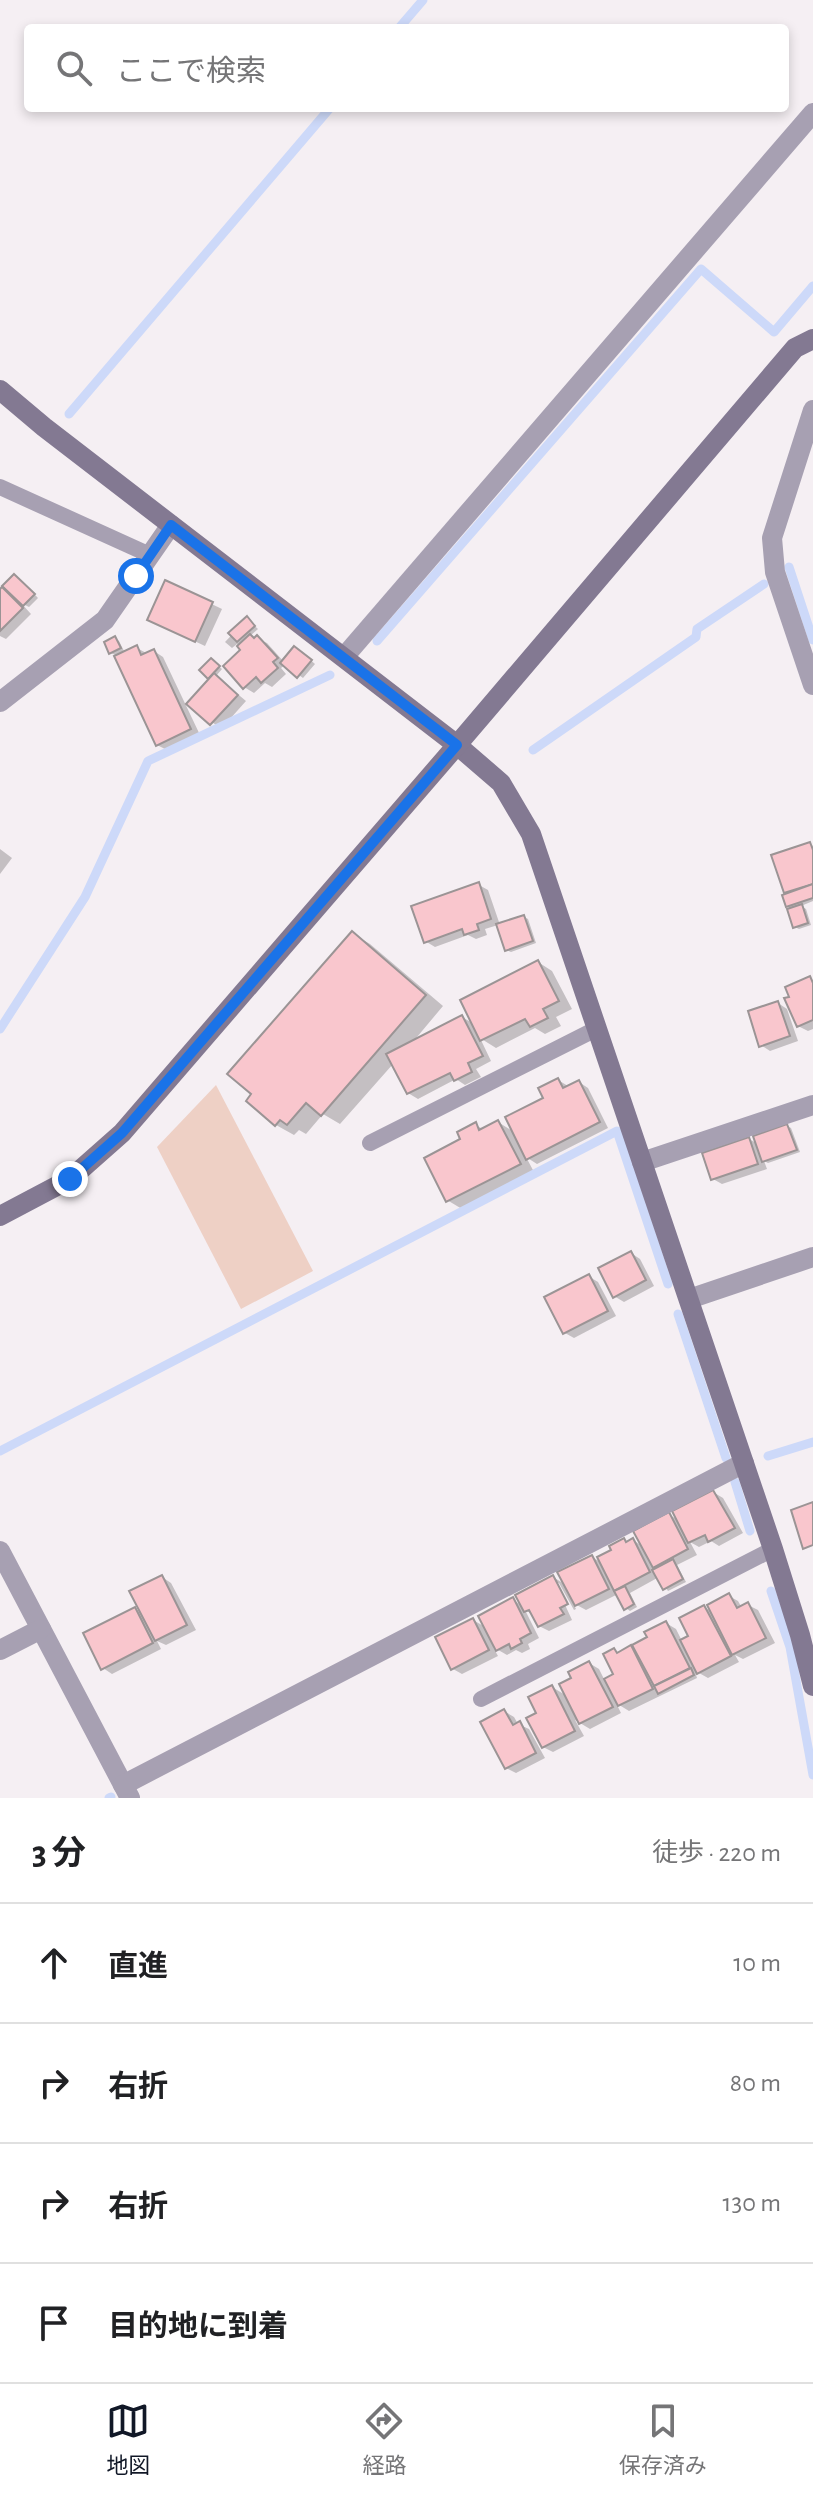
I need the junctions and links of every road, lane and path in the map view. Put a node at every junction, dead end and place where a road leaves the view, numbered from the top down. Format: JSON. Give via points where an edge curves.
{"nodes":[{"id":1,"x":813,"y":113,"type":"edge"},
{"id":2,"x":813,"y":339,"type":"edge"},
{"id":3,"x":0,"y":390,"type":"edge"},
{"id":4,"x":813,"y":410,"type":"edge"},
{"id":5,"x":0,"y":487,"type":"edge"},
{"id":6,"x":171,"y":525,"type":"junction"},
{"id":7,"x":150,"y":555,"type":"junction"},
{"id":8,"x":344,"y":657,"type":"junction"},
{"id":9,"x":811,"y":674,"type":"edge"},
{"id":10,"x":0,"y":702,"type":"edge"},
{"id":11,"x":457,"y":745,"type":"junction"},
{"id":12,"x":596,"y":1029,"type":"junction"},
{"id":13,"x":813,"y":1105,"type":"edge"},
{"id":14,"x":370,"y":1143,"type":"dead end"},
{"id":15,"x":642,"y":1162,"type":"junction"},
{"id":16,"x":0,"y":1216,"type":"edge"},
{"id":17,"x":813,"y":1257,"type":"edge"},
{"id":18,"x":689,"y":1299,"type":"junction"},
{"id":19,"x":744,"y":1463,"type":"junction"},
{"id":20,"x":773,"y":1549,"type":"junction"},
{"id":21,"x":0,"y":1551,"type":"edge"},
{"id":22,"x":41,"y":1629,"type":"junction"},
{"id":23,"x":807,"y":1633,"type":"edge"},
{"id":24,"x":0,"y":1650,"type":"edge"},
{"id":25,"x":813,"y":1686,"type":"edge"},
{"id":26,"x":481,"y":1699,"type":"dead end"},
{"id":27,"x":126,"y":1791,"type":"edge"}],
"edges":[{"from":1,"to":8,"type":"street"},
{"from":2,"to":11,"type":"street","via":[[795,348]]},
{"from":3,"to":6,"type":"street"},
{"from":4,"to":9,"type":"street","via":[[772,538],[775,572]]},
{"from":5,"to":7,"type":"lane"},
{"from":6,"to":7,"type":"street"},
{"from":6,"to":8,"type":"street"},
{"from":7,"to":10,"type":"street","via":[[105,620]]},
{"from":8,"to":11,"type":"street"},
{"from":11,"to":12,"type":"street","via":[[501,783],[531,834]]},
{"from":11,"to":16,"type":"street","via":[[122,1133],[70,1179]]},
{"from":12,"to":14,"type":"lane"},
{"from":12,"to":15,"type":"street"},
{"from":13,"to":15,"type":"street"},
{"from":15,"to":18,"type":"street"},
{"from":17,"to":18,"type":"street"},
{"from":18,"to":19,"type":"street"},
{"from":19,"to":20,"type":"street"},
{"from":19,"to":27,"type":"street"},
{"from":20,"to":23,"type":"street"},
{"from":20,"to":26,"type":"lane"},
{"from":21,"to":22,"type":"street"},
{"from":22,"to":24,"type":"street"},
{"from":22,"to":27,"type":"street"},
{"from":23,"to":25,"type":"street"}]}
